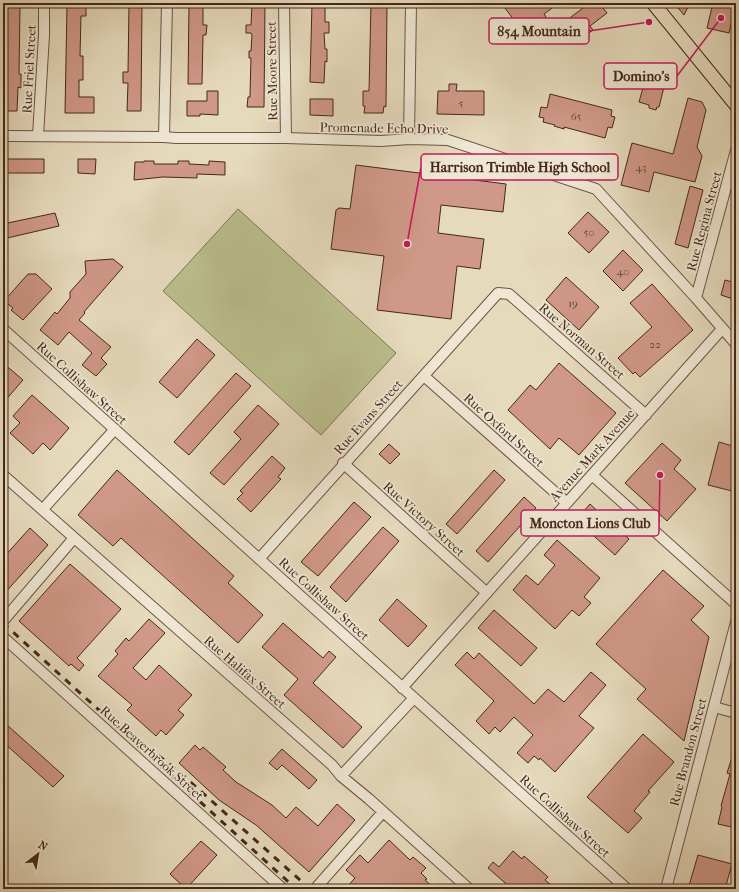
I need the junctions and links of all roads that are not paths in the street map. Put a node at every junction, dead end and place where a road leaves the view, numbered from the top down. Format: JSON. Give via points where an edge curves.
{"nodes":[{"id":1,"x":44,"y":3,"type":"edge"},
{"id":2,"x":167,"y":3,"type":"edge"},
{"id":3,"x":284,"y":3,"type":"edge"},
{"id":4,"x":411,"y":3,"type":"edge"},
{"id":5,"x":652,"y":3,"type":"edge"},
{"id":6,"x":736,"y":106,"type":"edge"},
{"id":7,"x":3,"y":136,"type":"edge"},
{"id":8,"x":38,"y":136,"type":"junction"},
{"id":9,"x":164,"y":137,"type":"junction"},
{"id":10,"x":286,"y":138,"type":"junction"},
{"id":11,"x":409,"y":139,"type":"junction"},
{"id":12,"x":736,"y":150,"type":"edge"},
{"id":13,"x":498,"y":293,"type":"joint"},
{"id":14,"x":696,"y":298,"type":"junction"},
{"id":15,"x":3,"y":329,"type":"edge"},
{"id":16,"x":722,"y":329,"type":"junction"},
{"id":17,"x":736,"y":344,"type":"edge"},
{"id":18,"x":424,"y":376,"type":"junction"},
{"id":19,"x":646,"y":415,"type":"junction"},
{"id":20,"x":115,"y":429,"type":"junction"},
{"id":21,"x":343,"y":463,"type":"junction"},
{"id":22,"x":3,"y":475,"type":"edge"},
{"id":23,"x":592,"y":475,"type":"junction"},
{"id":24,"x":567,"y":503,"type":"junction"},
{"id":25,"x":43,"y":509,"type":"junction"},
{"id":26,"x":74,"y":538,"type":"junction"},
{"id":27,"x":259,"y":559,"type":"junction"},
{"id":28,"x":487,"y":593,"type":"junction"},
{"id":29,"x":736,"y":604,"type":"edge"},
{"id":30,"x":3,"y":621,"type":"edge"},
{"id":31,"x":736,"y":622,"type":"edge"},
{"id":32,"x":3,"y":637,"type":"edge"},
{"id":33,"x":402,"y":688,"type":"junction"},
{"id":34,"x":414,"y":698,"type":"junction"},
{"id":35,"x":714,"y":707,"type":"junction"},
{"id":36,"x":736,"y":713,"type":"edge"},
{"id":37,"x":341,"y":776,"type":"junction"},
{"id":38,"x":383,"y":812,"type":"junction"},
{"id":39,"x":283,"y":889,"type":"edge"},
{"id":40,"x":315,"y":889,"type":"edge"},
{"id":41,"x":469,"y":889,"type":"edge"},
{"id":42,"x":627,"y":889,"type":"edge"},
{"id":43,"x":666,"y":889,"type":"edge"}],
"edges":[{"from":1,"to":8,"type":"street","name":"Rue Friel Street"},
{"from":2,"to":9,"type":"street"},
{"from":3,"to":10,"type":"street","name":"Rue Moore Street"},
{"from":4,"to":11,"type":"street"},
{"from":5,"to":6,"type":"main road"},
{"from":7,"to":8,"type":"street","name":"Promenade Echo Drive"},
{"from":8,"to":9,"type":"street","name":"Promenade Echo Drive"},
{"from":9,"to":10,"type":"street","name":"Promenade Echo Drive"},
{"from":10,"to":11,"type":"street","name":"Promenade Echo Drive","via":[[381,141]]},
{"from":11,"to":14,"type":"street","name":"Promenade Echo Drive","via":[[448,140],[596,189]]},
{"from":12,"to":14,"type":"street","name":"Rue Regina Street"},
{"from":13,"to":18,"type":"street","name":"Rue Evans Street"},
{"from":13,"to":19,"type":"street","name":"Rue Norman Street","via":[[509,294]]},
{"from":14,"to":16,"type":"street","name":"Promenade Echo Drive"},
{"from":15,"to":20,"type":"street","name":"Rue Collishaw Street"},
{"from":16,"to":17,"type":"street","name":"Promenade Echo Drive"},
{"from":16,"to":19,"type":"street","name":"Avenue Mark Avenue"},
{"from":18,"to":21,"type":"street","name":"Rue Evans Street"},
{"from":18,"to":24,"type":"street","name":"Rue Oxford Street"},
{"from":19,"to":23,"type":"street","name":"Avenue Mark Avenue"},
{"from":20,"to":25,"type":"street"},
{"from":20,"to":27,"type":"street","name":"Rue Collishaw Street"},
{"from":21,"to":27,"type":"street","name":"Rue Evans Street"},
{"from":21,"to":28,"type":"street","name":"Rue Victory Street"},
{"from":22,"to":25,"type":"street","name":"Rue Halifax Street"},
{"from":23,"to":24,"type":"street","name":"Avenue Mark Avenue"},
{"from":23,"to":29,"type":"street"},
{"from":24,"to":28,"type":"street","name":"Avenue Mark Avenue"},
{"from":25,"to":26,"type":"street","name":"Rue Halifax Street"},
{"from":26,"to":30,"type":"street"},
{"from":26,"to":37,"type":"street","name":"Rue Halifax Street","via":[[332,765]]},
{"from":27,"to":33,"type":"street","name":"Rue Collishaw Street"},
{"from":28,"to":33,"type":"street","name":"Avenue Mark Avenue"},
{"from":31,"to":35,"type":"street","name":"Rue Brandon Street"},
{"from":32,"to":39,"type":"street","name":"Rue Beaverbrook Street"},
{"from":33,"to":34,"type":"street","name":"Rue Collishaw Street"},
{"from":34,"to":37,"type":"street"},
{"from":34,"to":42,"type":"street","name":"Rue Collishaw Street"},
{"from":35,"to":36,"type":"street"},
{"from":35,"to":43,"type":"street","name":"Rue Brandon Street"},
{"from":37,"to":38,"type":"street","name":"Rue Halifax Street"},
{"from":38,"to":40,"type":"street"},
{"from":38,"to":41,"type":"street","name":"Rue Halifax Street"}]}
